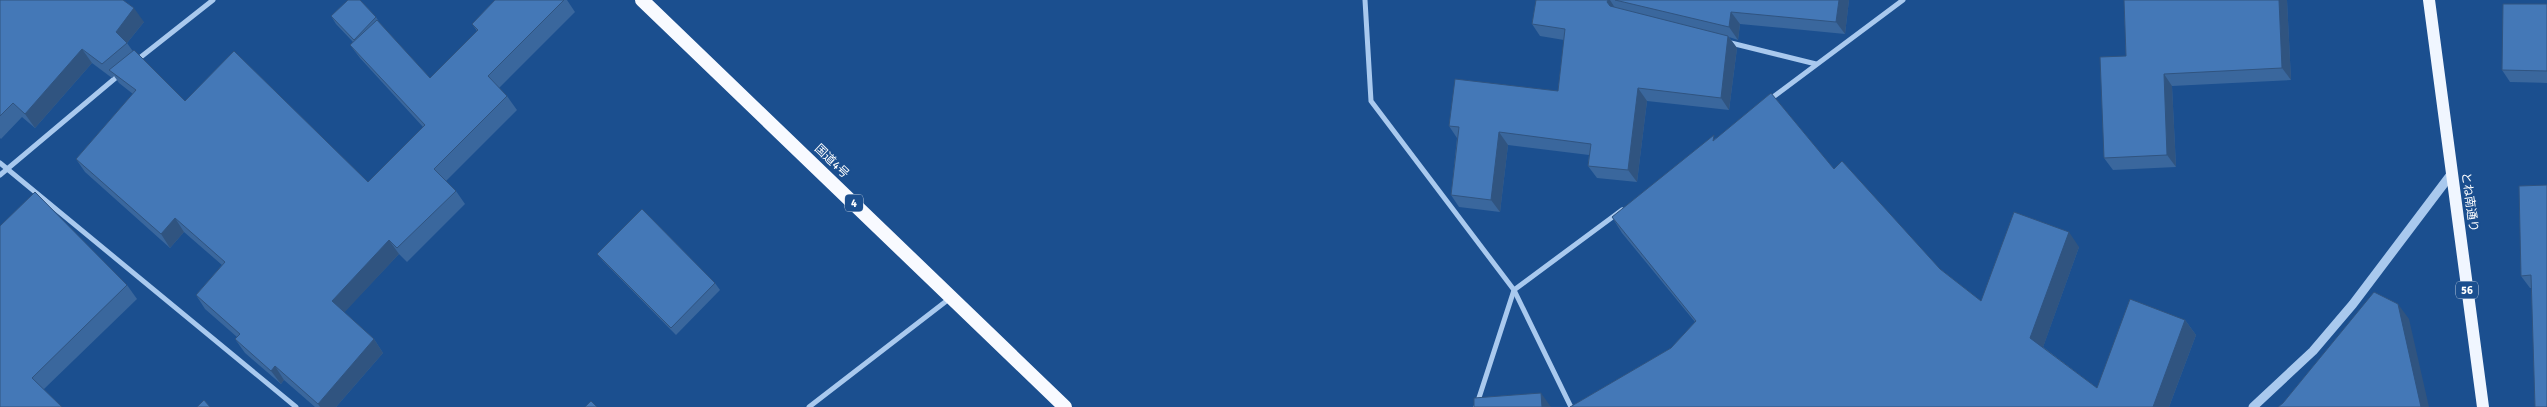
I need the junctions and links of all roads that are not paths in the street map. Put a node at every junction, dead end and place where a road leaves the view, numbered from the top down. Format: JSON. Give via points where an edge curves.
{"nodes":[{"id":1,"x":213,"y":0,"type":"edge"},
{"id":2,"x":642,"y":0,"type":"edge"},
{"id":3,"x":1365,"y":0,"type":"edge"},
{"id":4,"x":1903,"y":0,"type":"edge"},
{"id":5,"x":2429,"y":0,"type":"edge"},
{"id":6,"x":1896,"y":2,"type":"edge"},
{"id":7,"x":1723,"y":40,"type":"edge"},
{"id":8,"x":1816,"y":64,"type":"junction"},
{"id":9,"x":132,"y":65,"type":"edge"},
{"id":10,"x":125,"y":71,"type":"edge"},
{"id":11,"x":1761,"y":106,"type":"edge"},
{"id":12,"x":0,"y":163,"type":"edge"},
{"id":13,"x":7,"y":168,"type":"junction"},
{"id":14,"x":2452,"y":173,"type":"junction"},
{"id":15,"x":0,"y":175,"type":"edge"},
{"id":16,"x":1626,"y":207,"type":"edge"},
{"id":17,"x":1514,"y":290,"type":"junction"},
{"id":18,"x":951,"y":297,"type":"junction"},
{"id":19,"x":296,"y":407,"type":"edge"},
{"id":20,"x":809,"y":407,"type":"edge"},
{"id":21,"x":1065,"y":407,"type":"edge"},
{"id":22,"x":1476,"y":407,"type":"edge"},
{"id":23,"x":1571,"y":407,"type":"edge"},
{"id":24,"x":2253,"y":407,"type":"edge"},
{"id":25,"x":2483,"y":407,"type":"edge"}],
"edges":[{"from":1,"to":9,"type":"street"},
{"from":2,"to":18,"type":"highway","name":"国道4号","number":"4"},
{"from":3,"to":17,"type":"street","via":[[1371,101]]},
{"from":4,"to":6,"type":"street"},
{"from":5,"to":14,"type":"main road","name":"とね南通り","number":"56"},
{"from":6,"to":8,"type":"street"},
{"from":7,"to":8,"type":"street"},
{"from":8,"to":11,"type":"street"},
{"from":10,"to":13,"type":"street"},
{"from":12,"to":13,"type":"street"},
{"from":13,"to":15,"type":"street"},
{"from":13,"to":19,"type":"street"},
{"from":14,"to":24,"type":"street","via":[[2314,351]]},
{"from":14,"to":25,"type":"main road","name":"とね南通り","number":"56"},
{"from":16,"to":17,"type":"street"},
{"from":17,"to":22,"type":"street"},
{"from":17,"to":23,"type":"street"},
{"from":18,"to":20,"type":"street"},
{"from":18,"to":21,"type":"highway","name":"国道4号","number":"4"}]}
